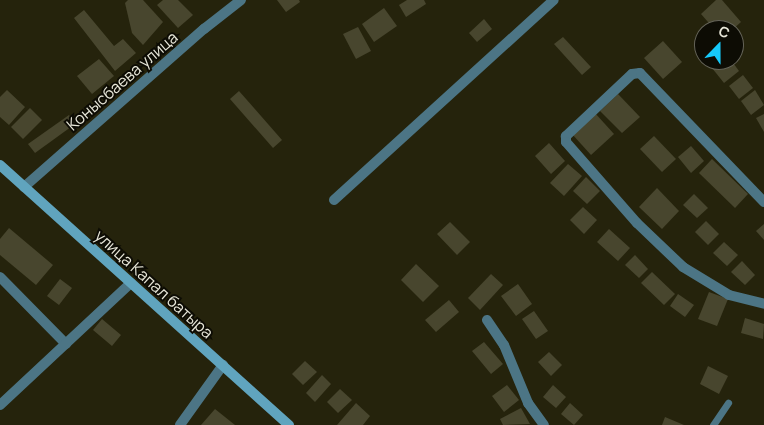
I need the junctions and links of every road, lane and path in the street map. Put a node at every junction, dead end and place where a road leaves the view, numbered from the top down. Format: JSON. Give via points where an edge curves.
{"nodes":[{"id":1,"x":241,"y":0,"type":"edge"},
{"id":2,"x":554,"y":0,"type":"edge"},
{"id":3,"x":0,"y":166,"type":"edge"},
{"id":4,"x":24,"y":188,"type":"junction"},
{"id":5,"x":334,"y":200,"type":"dead end"},
{"id":6,"x":764,"y":202,"type":"edge"},
{"id":7,"x":0,"y":277,"type":"edge"},
{"id":8,"x":131,"y":283,"type":"junction"},
{"id":9,"x":764,"y":304,"type":"edge"},
{"id":10,"x":488,"y":320,"type":"dead end"},
{"id":11,"x":66,"y":344,"type":"junction"},
{"id":12,"x":223,"y":365,"type":"junction"},
{"id":13,"x":728,"y":403,"type":"dead end"},
{"id":14,"x":0,"y":405,"type":"edge"},
{"id":15,"x":180,"y":425,"type":"edge"},
{"id":16,"x":288,"y":425,"type":"edge"},
{"id":17,"x":544,"y":425,"type":"edge"},
{"id":18,"x":713,"y":425,"type":"edge"}],
"edges":[{"from":1,"to":4,"type":"street","name":"Конысбаева улица"},
{"from":2,"to":5,"type":"street"},
{"from":3,"to":4,"type":"main road","name":"улица Капал батыра"},
{"from":4,"to":8,"type":"main road","name":"улица Капал батыра"},
{"from":6,"to":9,"type":"street","via":[[640,73],[632,74],[566,136],[566,142],[636,223],[683,267],[729,295]]},
{"from":7,"to":11,"type":"street"},
{"from":8,"to":11,"type":"street"},
{"from":8,"to":12,"type":"main road","name":"улица Капал батыра"},
{"from":10,"to":17,"type":"street","via":[[504,345],[528,403]]},
{"from":11,"to":14,"type":"street"},
{"from":12,"to":15,"type":"street"},
{"from":12,"to":16,"type":"main road","name":"улица Капал батыра"},
{"from":13,"to":18,"type":"lane"}]}
